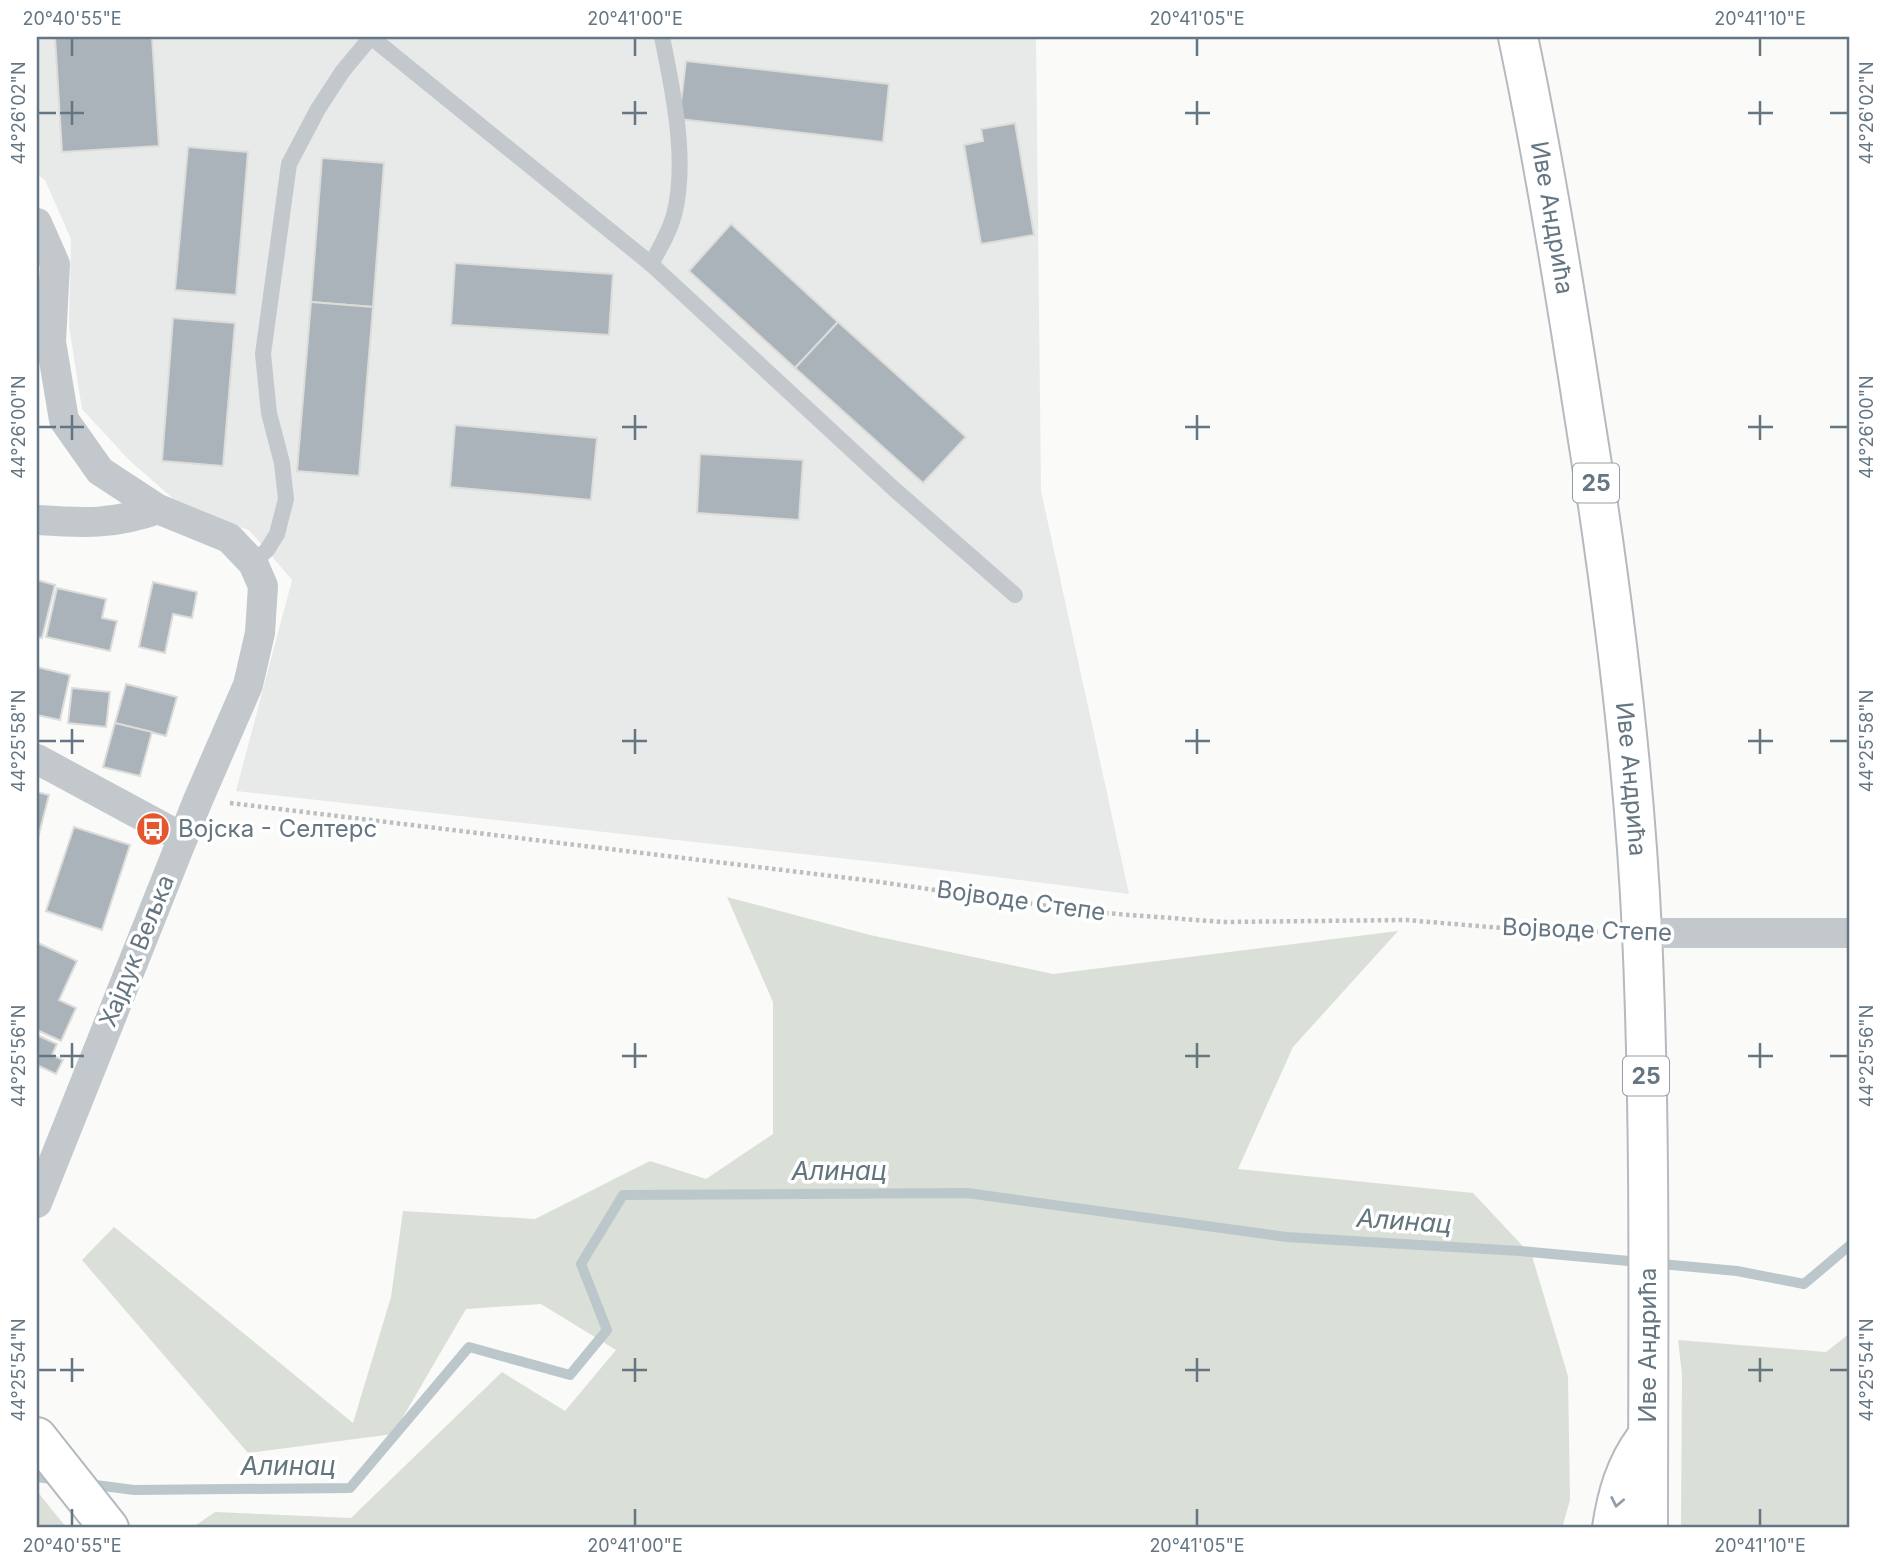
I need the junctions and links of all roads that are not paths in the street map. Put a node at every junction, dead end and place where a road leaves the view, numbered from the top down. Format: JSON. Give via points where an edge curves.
{"nodes":[{"id":1,"x":371,"y":37,"type":"edge"},
{"id":2,"x":663,"y":37,"type":"edge"},
{"id":3,"x":1518,"y":37,"type":"edge"},
{"id":4,"x":37,"y":223,"type":"edge"},
{"id":5,"x":651,"y":264,"type":"junction"},
{"id":6,"x":158,"y":509,"type":"junction"},
{"id":7,"x":37,"y":520,"type":"edge"},
{"id":8,"x":253,"y":563,"type":"junction"},
{"id":9,"x":1015,"y":596,"type":"dead end"},
{"id":10,"x":37,"y":759,"type":"edge"},
{"id":11,"x":183,"y":838,"type":"junction"},
{"id":12,"x":1642,"y":933,"type":"junction"},
{"id":13,"x":1849,"y":933,"type":"edge"},
{"id":14,"x":37,"y":1203,"type":"edge"},
{"id":15,"x":1648,"y":1434,"type":"junction"},
{"id":16,"x":37,"y":1437,"type":"edge"},
{"id":17,"x":106,"y":1525,"type":"edge"},
{"id":18,"x":1612,"y":1528,"type":"edge"},
{"id":19,"x":1648,"y":1528,"type":"edge"}],
"edges":[{"from":1,"to":5,"type":"lane"},
{"from":1,"to":8,"type":"lane","via":[[318,108],[289,164],[263,354],[286,499],[277,534]]},
{"from":2,"to":5,"type":"lane","via":[[680,177],[673,216]]},
{"from":3,"to":12,"type":"main road","name":"Иве Андрића","number":"25","via":[[1556,233],[1600,516],[1633,806]]},
{"from":4,"to":6,"type":"street","name":"Хајдук Вељка","via":[[55,264],[51,341],[64,420],[100,471]]},
{"from":5,"to":9,"type":"lane"},
{"from":6,"to":7,"type":"street","via":[[96,523]]},
{"from":6,"to":8,"type":"street","name":"Хајдук Вељка","via":[[229,538]]},
{"from":8,"to":11,"type":"street","name":"Хајдук Вељка","via":[[263,586],[260,633],[248,685]]},
{"from":10,"to":11,"type":"street"},
{"from":11,"to":14,"type":"street","name":"Хајдук Вељка"},
{"from":12,"to":13,"type":"street","name":"Војводе Степе"},
{"from":12,"to":15,"type":"main road","name":"Иве Андрића","number":"25"},
{"from":15,"to":18,"type":"main road","one_way":true,"via":[[1625,1473]]},
{"from":15,"to":19,"type":"main road","name":"Иве Андрића","number":"25"},
{"from":16,"to":17,"type":"main road"}]}
